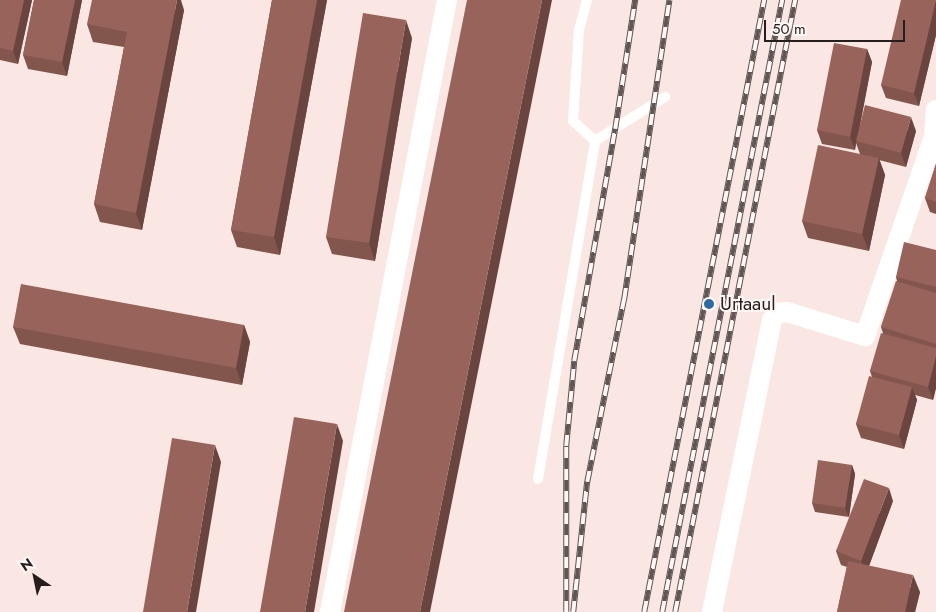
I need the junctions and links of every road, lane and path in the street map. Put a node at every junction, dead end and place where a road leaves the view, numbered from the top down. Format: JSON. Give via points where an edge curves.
{"nodes":[{"id":1,"x":447,"y":0,"type":"edge"},
{"id":2,"x":587,"y":0,"type":"edge"},
{"id":3,"x":664,"y":97,"type":"dead end"},
{"id":4,"x":936,"y":110,"type":"edge"},
{"id":5,"x":935,"y":138,"type":"edge"},
{"id":6,"x":596,"y":141,"type":"junction"},
{"id":7,"x":538,"y":479,"type":"dead end"},
{"id":8,"x":330,"y":612,"type":"edge"},
{"id":9,"x":712,"y":612,"type":"edge"}],
"edges":[{"from":1,"to":8,"type":"street"},
{"from":2,"to":6,"type":"lane","via":[[579,30],[573,121]]},
{"from":3,"to":6,"type":"lane"},
{"from":4,"to":5,"type":"street"},
{"from":5,"to":9,"type":"street","via":[[865,336],[787,312],[777,312],[772,320]]},
{"from":6,"to":7,"type":"lane"}]}
